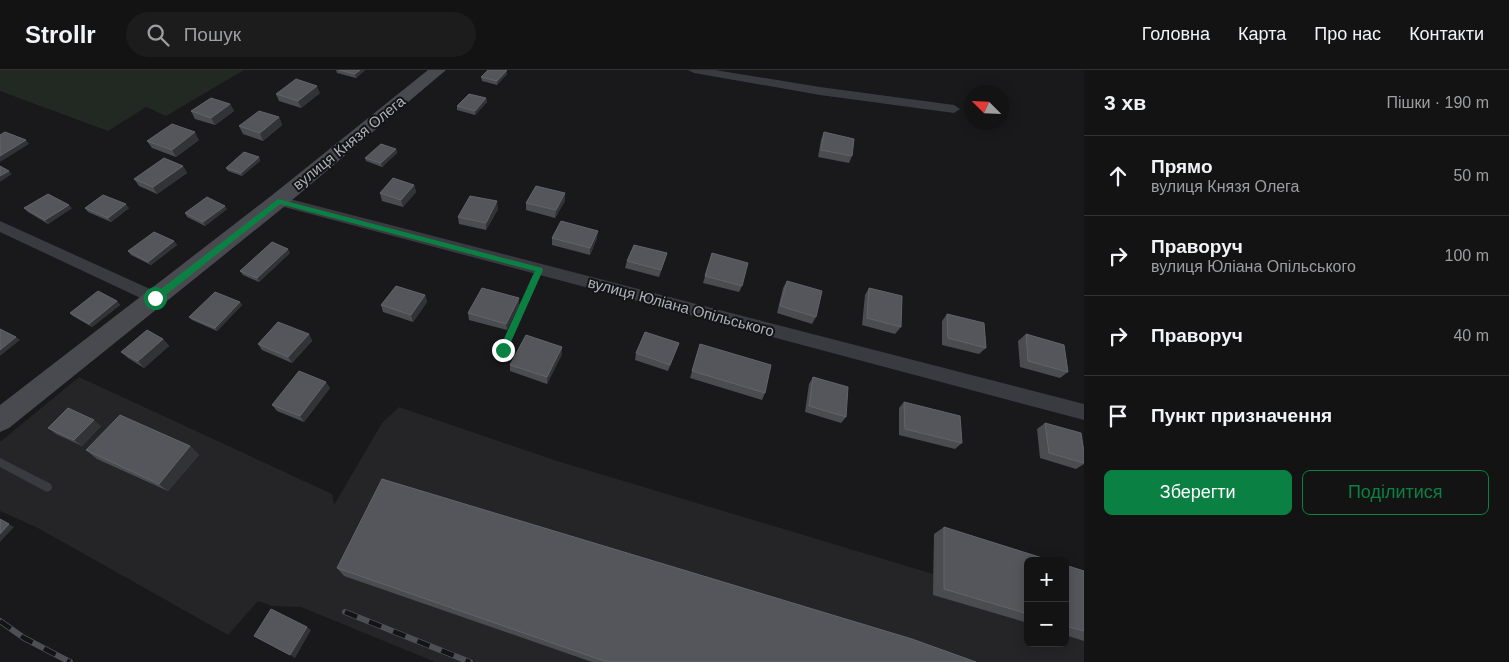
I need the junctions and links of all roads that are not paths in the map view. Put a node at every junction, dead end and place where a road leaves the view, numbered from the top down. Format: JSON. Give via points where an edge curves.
{"nodes":[{"id":1,"x":438,"y":70,"type":"edge"},
{"id":2,"x":694,"y":70,"type":"edge"},
{"id":3,"x":954,"y":109,"type":"dead end"},
{"id":4,"x":278,"y":202,"type":"junction"},
{"id":5,"x":0,"y":226,"type":"edge"},
{"id":6,"x":539,"y":270,"type":"junction"},
{"id":7,"x":155,"y":298,"type":"junction"},
{"id":8,"x":503,"y":350,"type":"dead end"},
{"id":9,"x":1084,"y":412,"type":"edge"},
{"id":10,"x":0,"y":420,"type":"edge"},
{"id":11,"x":0,"y":462,"type":"edge"},
{"id":12,"x":47,"y":487,"type":"dead end"}],
"edges":[{"from":1,"to":4,"type":"street","name":"вулиця Князя Олега"},
{"from":2,"to":3,"type":"street","via":[[820,92]]},
{"from":4,"to":6,"type":"street","name":"вулиця Юліана Опільського"},
{"from":4,"to":7,"type":"street","name":"вулиця Князя Олега"},
{"from":5,"to":7,"type":"street"},
{"from":6,"to":8,"type":"lane"},
{"from":6,"to":9,"type":"street","name":"вулиця Юліана Опільського"},
{"from":7,"to":10,"type":"street","name":"вулиця Князя Олега"},
{"from":11,"to":12,"type":"lane"}]}
